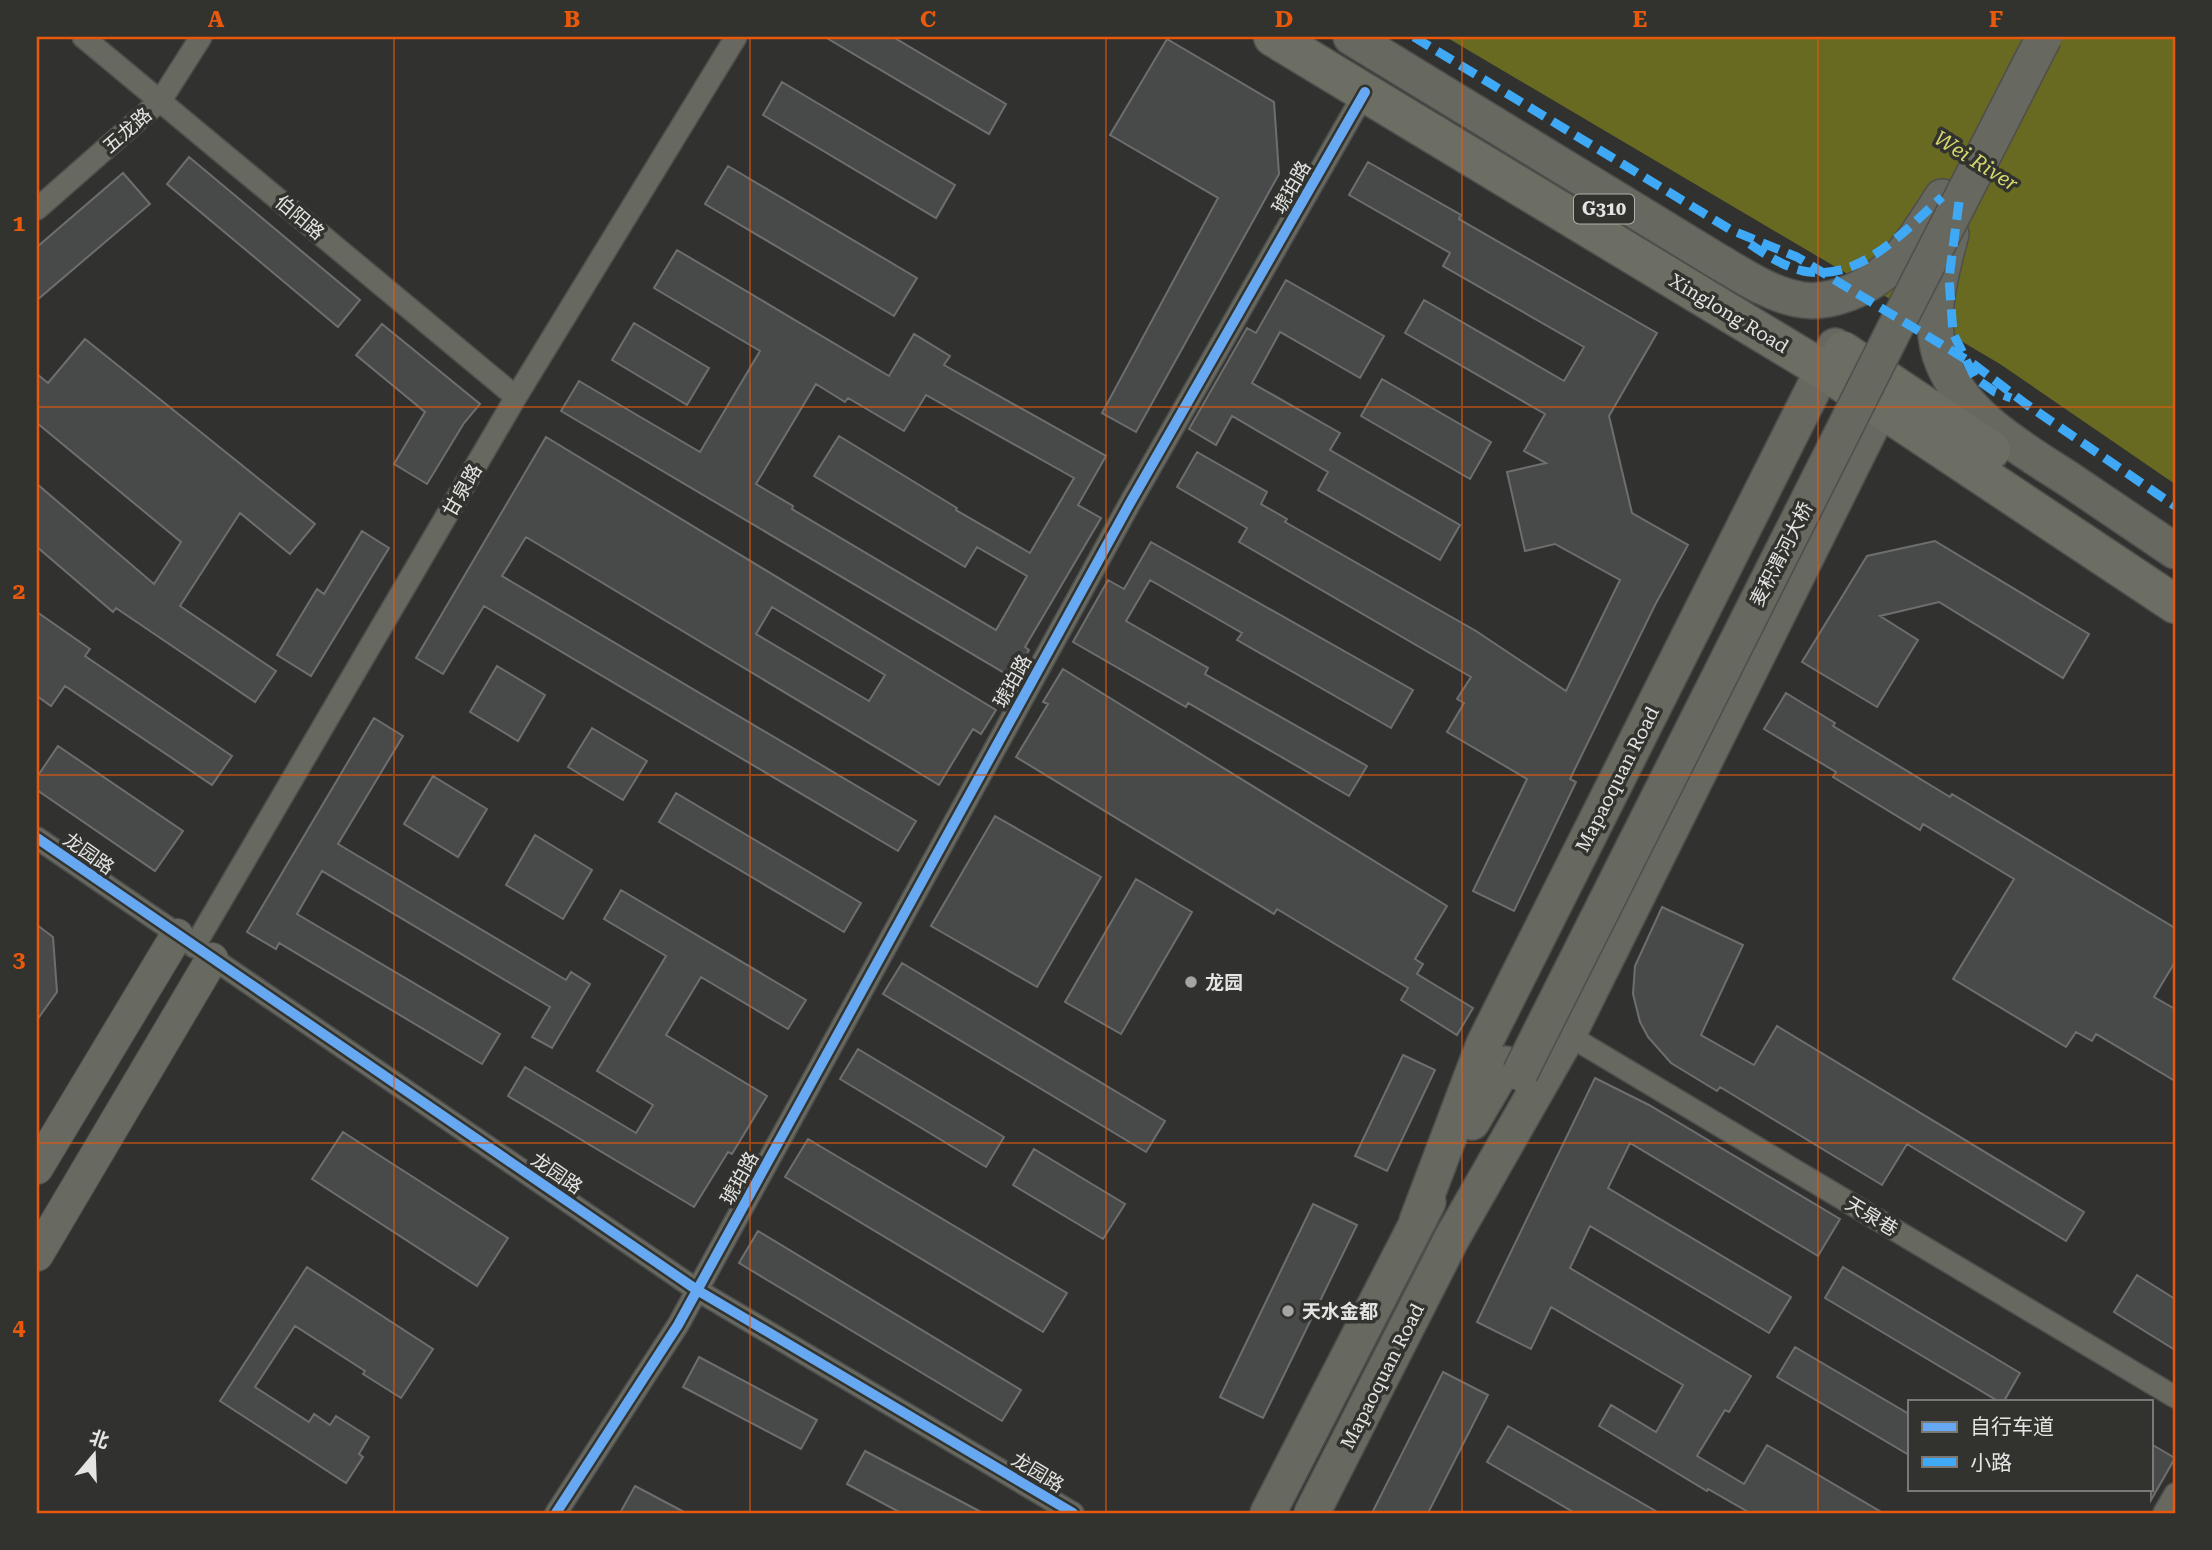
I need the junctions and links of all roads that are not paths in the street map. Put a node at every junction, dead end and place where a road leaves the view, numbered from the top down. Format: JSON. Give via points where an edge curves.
{"nodes":[{"id":1,"x":83,"y":37,"type":"edge"},
{"id":2,"x":201,"y":37,"type":"edge"},
{"id":3,"x":736,"y":37,"type":"edge"},
{"id":4,"x":1273,"y":37,"type":"edge"},
{"id":5,"x":1315,"y":37,"type":"edge"},
{"id":6,"x":1351,"y":37,"type":"edge"},
{"id":7,"x":2022,"y":37,"type":"edge"},
{"id":8,"x":2044,"y":37,"type":"edge"},
{"id":9,"x":1365,"y":93,"type":"junction"},
{"id":10,"x":161,"y":100,"type":"junction"},
{"id":11,"x":1951,"y":199,"type":"junction"},
{"id":12,"x":37,"y":209,"type":"edge"},
{"id":13,"x":1828,"y":358,"type":"junction"},
{"id":14,"x":1887,"y":396,"type":"junction"},
{"id":15,"x":516,"y":397,"type":"junction"},
{"id":16,"x":2175,"y":551,"type":"edge"},
{"id":17,"x":2175,"y":575,"type":"edge"},
{"id":18,"x":2175,"y":604,"type":"edge"},
{"id":19,"x":37,"y":838,"type":"edge"},
{"id":20,"x":194,"y":947,"type":"junction"},
{"id":21,"x":1568,"y":1035,"type":"junction"},
{"id":22,"x":1513,"y":1068,"type":"junction"},
{"id":23,"x":37,"y":1168,"type":"edge"},
{"id":24,"x":1417,"y":1221,"type":"junction"},
{"id":25,"x":1452,"y":1238,"type":"junction"},
{"id":26,"x":37,"y":1255,"type":"edge"},
{"id":27,"x":697,"y":1290,"type":"junction"},
{"id":28,"x":2175,"y":1397,"type":"edge"},
{"id":29,"x":2175,"y":1494,"type":"edge"},
{"id":30,"x":556,"y":1513,"type":"edge"},
{"id":31,"x":1073,"y":1513,"type":"edge"},
{"id":32,"x":1268,"y":1513,"type":"edge"},
{"id":33,"x":1312,"y":1513,"type":"edge"},
{"id":34,"x":2164,"y":1513,"type":"edge"}],
"edges":[{"from":1,"to":10,"type":"street","name":"伯阳路"},
{"from":2,"to":10,"type":"street","name":"五龙路"},
{"from":3,"to":15,"type":"street","name":"甘泉路"},
{"from":4,"to":9,"type":"highway","name":"Xinglong Road"},
{"from":5,"to":13,"type":"highway","name":"Xinglong Road","number":"G310"},
{"from":6,"to":11,"type":"main road","via":[[1714,260],[1766,289],[1799,300],[1830,299],[1882,276]]},
{"from":7,"to":11,"type":"main road","name":"麦积渭河大桥"},
{"from":8,"to":11,"type":"main road","name":"麦积渭河大桥","bridge":true},
{"from":9,"to":13,"type":"highway","name":"Xinglong Road"},
{"from":9,"to":27,"type":"street","name":"琥珀路","via":[[1130,503]]},
{"from":10,"to":12,"type":"street","name":"五龙路"},
{"from":10,"to":15,"type":"street","name":"伯阳路"},
{"from":11,"to":16,"type":"main road","bridge":true,"via":[[1935,318],[1940,354],[1953,384],[1973,409],[2009,440]]},
{"from":11,"to":22,"type":"main road","name":"麦积渭河大桥","bridge":true},
{"from":13,"to":14,"type":"highway","name":"Xinglong Road"},
{"from":13,"to":24,"type":"main road","name":"Mapaoquan Road","via":[[1484,1044]]},
{"from":14,"to":17,"type":"highway","name":"Xinglong Road"},
{"from":14,"to":18,"type":"highway","name":"Xinglong Road"},
{"from":14,"to":21,"type":"main road","name":"Mapaoquan Road"},
{"from":15,"to":20,"type":"street","name":"甘泉路"},
{"from":19,"to":20,"type":"street","name":"龙园路"},
{"from":20,"to":23,"type":"street"},
{"from":20,"to":26,"type":"street"},
{"from":20,"to":27,"type":"street","name":"龙园路"},
{"from":21,"to":25,"type":"main road","name":"Mapaoquan Road"},
{"from":21,"to":28,"type":"street","name":"天泉巷"},
{"from":22,"to":24,"type":"main road","name":"Mapaoquan Road"},
{"from":22,"to":25,"type":"main road","name":"Mapaoquan Road"},
{"from":24,"to":32,"type":"main road","name":"Mapaoquan Road"},
{"from":25,"to":33,"type":"main road","name":"Mapaoquan Road"},
{"from":27,"to":30,"type":"street","name":"琥珀路"},
{"from":27,"to":31,"type":"street","name":"龙园路"},
{"from":29,"to":34,"type":"street"}]}
